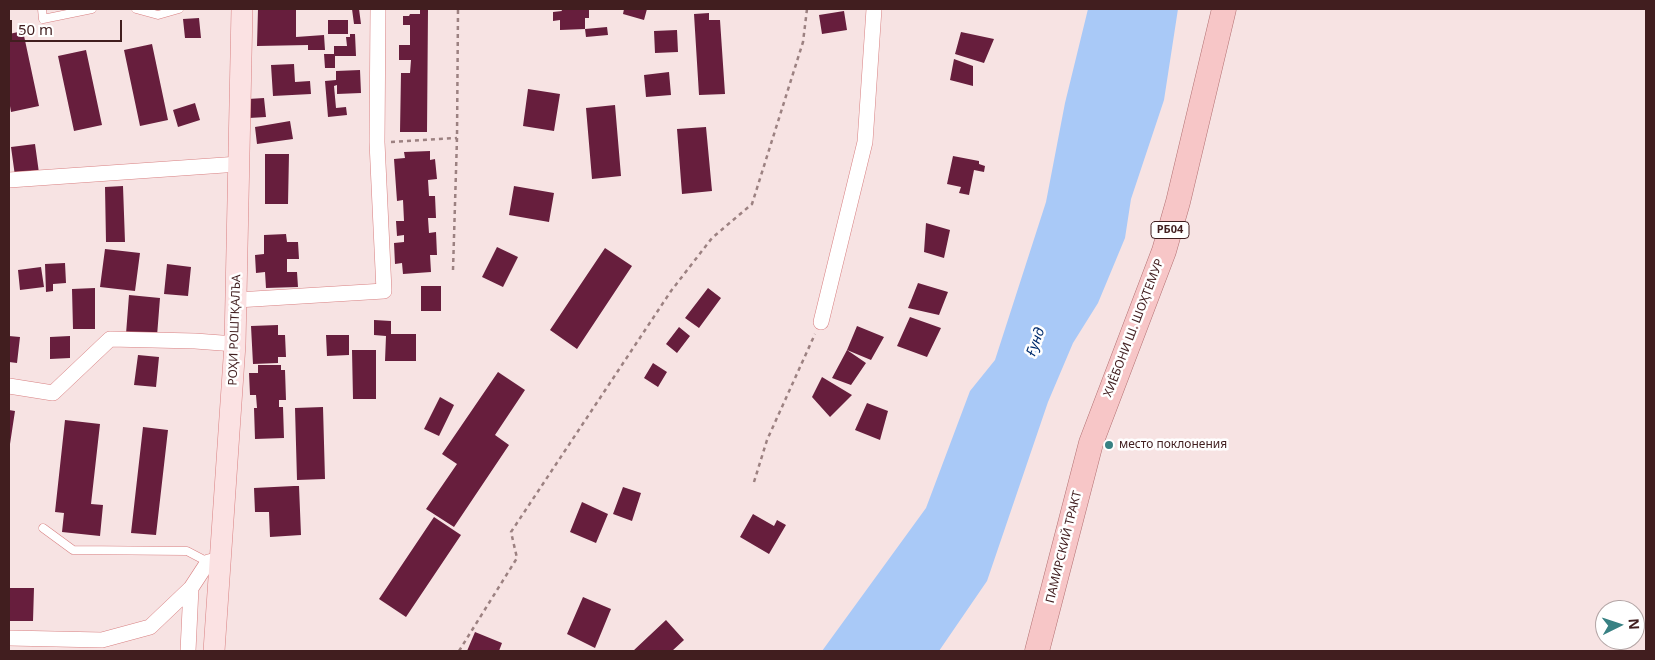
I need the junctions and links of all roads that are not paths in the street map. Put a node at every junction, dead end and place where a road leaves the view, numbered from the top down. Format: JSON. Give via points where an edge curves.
{"nodes":[{"id":1,"x":42,"y":9,"type":"edge"},
{"id":2,"x":92,"y":9,"type":"edge"},
{"id":3,"x":136,"y":9,"type":"edge"},
{"id":4,"x":179,"y":9,"type":"edge"},
{"id":5,"x":242,"y":9,"type":"edge"},
{"id":6,"x":378,"y":9,"type":"edge"},
{"id":7,"x":874,"y":9,"type":"edge"},
{"id":8,"x":1224,"y":9,"type":"edge"},
{"id":9,"x":158,"y":12,"type":"edge"},
{"id":10,"x":239,"y":164,"type":"junction"},
{"id":11,"x":9,"y":180,"type":"edge"},
{"id":12,"x":237,"y":300,"type":"junction"},
{"id":13,"x":821,"y":322,"type":"road end"},
{"id":14,"x":236,"y":344,"type":"junction"},
{"id":15,"x":9,"y":386,"type":"edge"},
{"id":16,"x":1090,"y":443,"type":"joint"},
{"id":17,"x":43,"y":528,"type":"dead end"},
{"id":18,"x":215,"y":561,"type":"junction"},
{"id":19,"x":191,"y":588,"type":"junction"},
{"id":20,"x":9,"y":638,"type":"edge"},
{"id":21,"x":188,"y":651,"type":"edge"},
{"id":22,"x":214,"y":651,"type":"edge"},
{"id":23,"x":1037,"y":651,"type":"edge"}],
"edges":[{"from":1,"to":2,"type":"lane","via":[[43,20]]},
{"from":3,"to":9,"type":"lane"},
{"from":4,"to":9,"type":"lane"},
{"from":5,"to":10,"type":"main road","name":"РОҲИ РОШТҚАЛЪА"},
{"from":6,"to":12,"type":"street","via":[[377,142],[384,291]]},
{"from":7,"to":13,"type":"street","via":[[865,142]]},
{"from":8,"to":16,"type":"main road","name":"ХИЁБОНИ Ш. ШОҲТЕМУР","number":"РБ04","via":[[1164,251]]},
{"from":10,"to":11,"type":"street"},
{"from":10,"to":12,"type":"main road","name":"РОҲИ РОШТҚАЛЪА"},
{"from":12,"to":14,"type":"main road","name":"РОҲИ РОШТҚАЛЪА"},
{"from":14,"to":15,"type":"street","via":[[110,339],[53,392]]},
{"from":14,"to":18,"type":"main road","name":"РОҲИ РОШТҚАЛЪА"},
{"from":16,"to":23,"type":"main road","name":"ПАМИРСКИЙ ТРАКТ","number":"РБ04"},
{"from":17,"to":18,"type":"lane","via":[[73,550],[187,551]]},
{"from":18,"to":19,"type":"street"},
{"from":18,"to":22,"type":"main road","name":"РОҲИ РОШТҚАЛЪА"},
{"from":19,"to":20,"type":"street","via":[[150,627],[102,640]]},
{"from":19,"to":21,"type":"street"}]}
